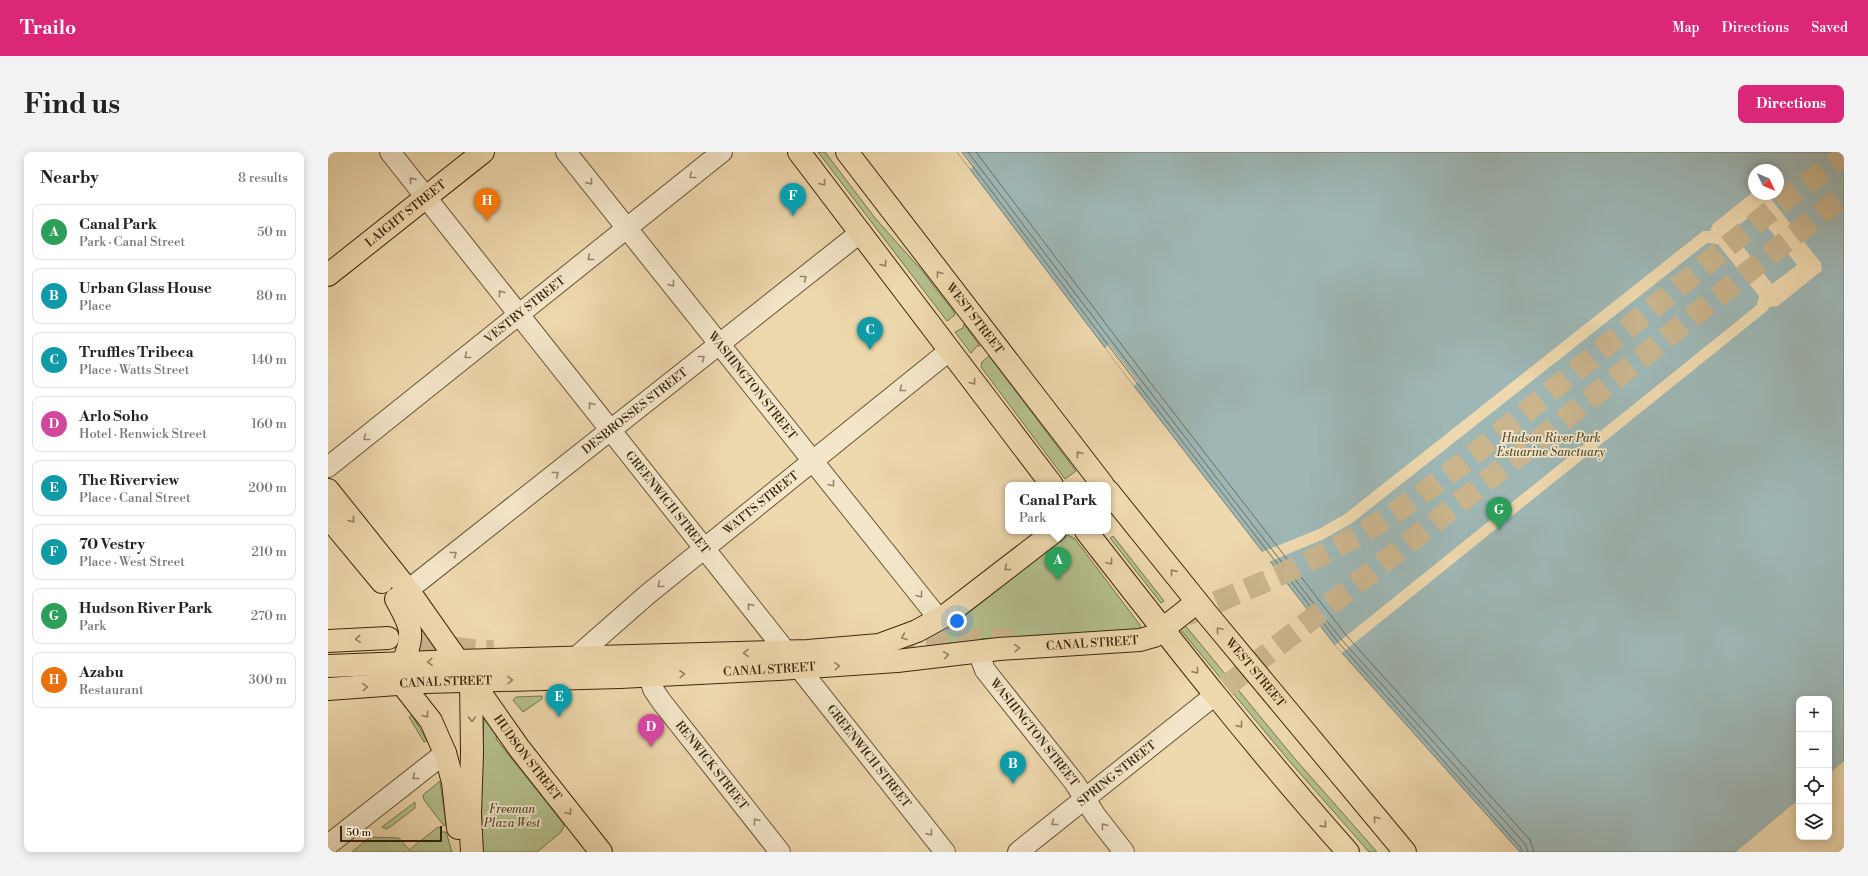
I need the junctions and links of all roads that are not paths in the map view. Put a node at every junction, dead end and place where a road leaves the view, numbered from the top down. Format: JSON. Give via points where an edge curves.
{"nodes":[{"id":1,"x":390,"y":152,"type":"edge"},
{"id":2,"x":483,"y":152,"type":"edge"},
{"id":3,"x":566,"y":152,"type":"edge"},
{"id":4,"x":722,"y":152,"type":"edge"},
{"id":5,"x":799,"y":152,"type":"edge"},
{"id":6,"x":846,"y":152,"type":"edge"},
{"id":7,"x":426,"y":198,"type":"junction"},
{"id":8,"x":627,"y":228,"type":"junction"},
{"id":9,"x":861,"y":232,"type":"junction"},
{"id":10,"x":328,"y":275,"type":"edge"},
{"id":11,"x":519,"y":314,"type":"junction"},
{"id":12,"x":720,"y":344,"type":"junction"},
{"id":13,"x":949,"y":351,"type":"junction"},
{"id":14,"x":611,"y":430,"type":"junction"},
{"id":15,"x":812,"y":460,"type":"junction"},
{"id":16,"x":328,"y":467,"type":"edge"},
{"id":17,"x":1050,"y":482,"type":"edge"},
{"id":18,"x":1101,"y":482,"type":"edge"},
{"id":19,"x":328,"y":490,"type":"edge"},
{"id":20,"x":1111,"y":495,"type":"edge"},
{"id":21,"x":328,"y":517,"type":"edge"},
{"id":22,"x":1052,"y":534,"type":"edge"},
{"id":23,"x":1088,"y":534,"type":"edge"},
{"id":24,"x":705,"y":548,"type":"junction"},
{"id":25,"x":402,"y":595,"type":"junction"},
{"id":26,"x":1197,"y":602,"type":"junction"},
{"id":27,"x":939,"y":620,"type":"junction"},
{"id":28,"x":1162,"y":630,"type":"junction"},
{"id":29,"x":388,"y":638,"type":"tunnel mouth"},
{"id":30,"x":328,"y":641,"type":"edge"},
{"id":31,"x":978,"y":651,"type":"junction"},
{"id":32,"x":575,"y":658,"type":"junction"},
{"id":33,"x":792,"y":660,"type":"junction"},
{"id":34,"x":457,"y":662,"type":"junction"},
{"id":35,"x":328,"y":666,"type":"edge"},
{"id":36,"x":402,"y":674,"type":"junction"},
{"id":37,"x":649,"y":675,"type":"junction"},
{"id":38,"x":471,"y":680,"type":"junction"},
{"id":39,"x":328,"y":689,"type":"edge"},
{"id":40,"x":1215,"y":695,"type":"junction"},
{"id":41,"x":445,"y":753,"type":"junction"},
{"id":42,"x":1085,"y":799,"type":"junction"},
{"id":43,"x":328,"y":845,"type":"edge"},
{"id":44,"x":464,"y":852,"type":"edge"},
{"id":45,"x":472,"y":852,"type":"edge"},
{"id":46,"x":601,"y":852,"type":"edge"},
{"id":47,"x":780,"y":852,"type":"edge"},
{"id":48,"x":945,"y":852,"type":"edge"},
{"id":49,"x":1018,"y":852,"type":"edge"},
{"id":50,"x":1124,"y":852,"type":"edge"},
{"id":51,"x":1348,"y":852,"type":"edge"},
{"id":52,"x":1405,"y":852,"type":"edge"}],
"edges":[{"from":7,"to":1,"type":"street","name":"GREENWICH STREET","one_way":true},
{"from":2,"to":7,"type":"main road","name":"LAIGHT STREET"},
{"from":3,"to":8,"type":"street","name":"WASHINGTON STREET","one_way":true},
{"from":4,"to":8,"type":"street","name":"VESTRY STREET","one_way":true},
{"from":5,"to":9,"type":"main road","one_way":true},
{"from":18,"to":6,"type":"main road","name":"WEST STREET","one_way":true},
{"from":7,"to":10,"type":"main road","name":"LAIGHT STREET"},
{"from":11,"to":7,"type":"street","name":"GREENWICH STREET","one_way":true},
{"from":8,"to":11,"type":"street","name":"VESTRY STREET","one_way":true},
{"from":8,"to":12,"type":"street","name":"WASHINGTON STREET","one_way":true},
{"from":12,"to":9,"type":"street","name":"DESBROSSES STREET","one_way":true},
{"from":9,"to":13,"type":"main road","one_way":true},
{"from":14,"to":11,"type":"street","name":"GREENWICH STREET","one_way":true},
{"from":11,"to":16,"type":"street","name":"VESTRY STREET","one_way":true},
{"from":14,"to":12,"type":"street","name":"DESBROSSES STREET","one_way":true},
{"from":12,"to":15,"type":"street","name":"WASHINGTON STREET"},
{"from":13,"to":15,"type":"street","name":"WATTS STREET","one_way":true},
{"from":13,"to":17,"type":"main road","one_way":true},
{"from":14,"to":24,"type":"street","name":"GREENWICH STREET"},
{"from":25,"to":14,"type":"street","name":"DESBROSSES STREET","one_way":true},
{"from":15,"to":24,"type":"street","name":"WATTS STREET"},
{"from":15,"to":27,"type":"street","name":"WASHINGTON STREET","one_way":true},
{"from":19,"to":25,"type":"main road","name":"HUDSON STREET","one_way":true},
{"from":26,"to":20,"type":"main road","name":"WEST STREET","one_way":true},
{"from":21,"to":25,"type":"main road","name":"HUDSON STREET"},
{"from":22,"to":27,"type":"main road","name":"CANAL STREET","one_way":true},
{"from":23,"to":28,"type":"main road","one_way":true},
{"from":24,"to":32,"type":"street","name":"WATTS STREET","one_way":true},
{"from":33,"to":24,"type":"street","name":"GREENWICH STREET","one_way":true},
{"from":25,"to":34,"type":"main road","name":"HUDSON STREET"},
{"from":25,"to":36,"type":"main road","via":[[411,637]]},
{"from":26,"to":28,"type":"main road","name":"CANAL STREET"},
{"from":52,"to":26,"type":"main road","name":"WEST STREET","one_way":true},
{"from":27,"to":33,"type":"main road","name":"CANAL STREET","one_way":true,"via":[[903,638],[879,645]]},
{"from":31,"to":28,"type":"main road","name":"CANAL STREET","one_way":true,"via":[[1140,640],[1150,638]]},
{"from":28,"to":40,"type":"main road","one_way":true},
{"from":29,"to":30,"type":"main road","one_way":true},
{"from":33,"to":31,"type":"main road","name":"CANAL STREET","one_way":true,"via":[[897,661]]},
{"from":31,"to":42,"type":"street","name":"WASHINGTON STREET","via":[[985,670],[1070,776]]},
{"from":33,"to":32,"type":"main road","name":"CANAL STREET","one_way":true},
{"from":32,"to":34,"type":"main road","name":"CANAL STREET"},
{"from":37,"to":33,"type":"main road","name":"CANAL STREET","one_way":true},
{"from":33,"to":48,"type":"street","name":"GREENWICH STREET","one_way":true},
{"from":34,"to":36,"type":"main road","name":"CANAL STREET","one_way":true},
{"from":34,"to":38,"type":"main road","name":"HUDSON STREET"},
{"from":35,"to":36,"type":"main road","name":"CANAL STREET"},
{"from":36,"to":38,"type":"main road","name":"CANAL STREET"},
{"from":39,"to":36,"type":"main road","name":"CANAL STREET","one_way":true},
{"from":36,"to":41,"type":"main road","one_way":true,"via":[[431,721]]},
{"from":38,"to":37,"type":"main road","name":"CANAL STREET","one_way":true},
{"from":47,"to":37,"type":"street","name":"RENWICK STREET","one_way":true,"via":[[661,701],[653,689]]},
{"from":38,"to":45,"type":"main road","one_way":true},
{"from":38,"to":46,"type":"main road","name":"HUDSON STREET","one_way":true,"via":[[518,748]]},
{"from":40,"to":42,"type":"street","name":"SPRING STREET"},
{"from":40,"to":51,"type":"main road","one_way":true},
{"from":41,"to":43,"type":"street","one_way":true},
{"from":41,"to":44,"type":"main road","via":[[453,782],[459,837]]},
{"from":42,"to":49,"type":"street","name":"SPRING STREET","one_way":true},
{"from":50,"to":42,"type":"street","name":"WASHINGTON STREET","one_way":true}]}
